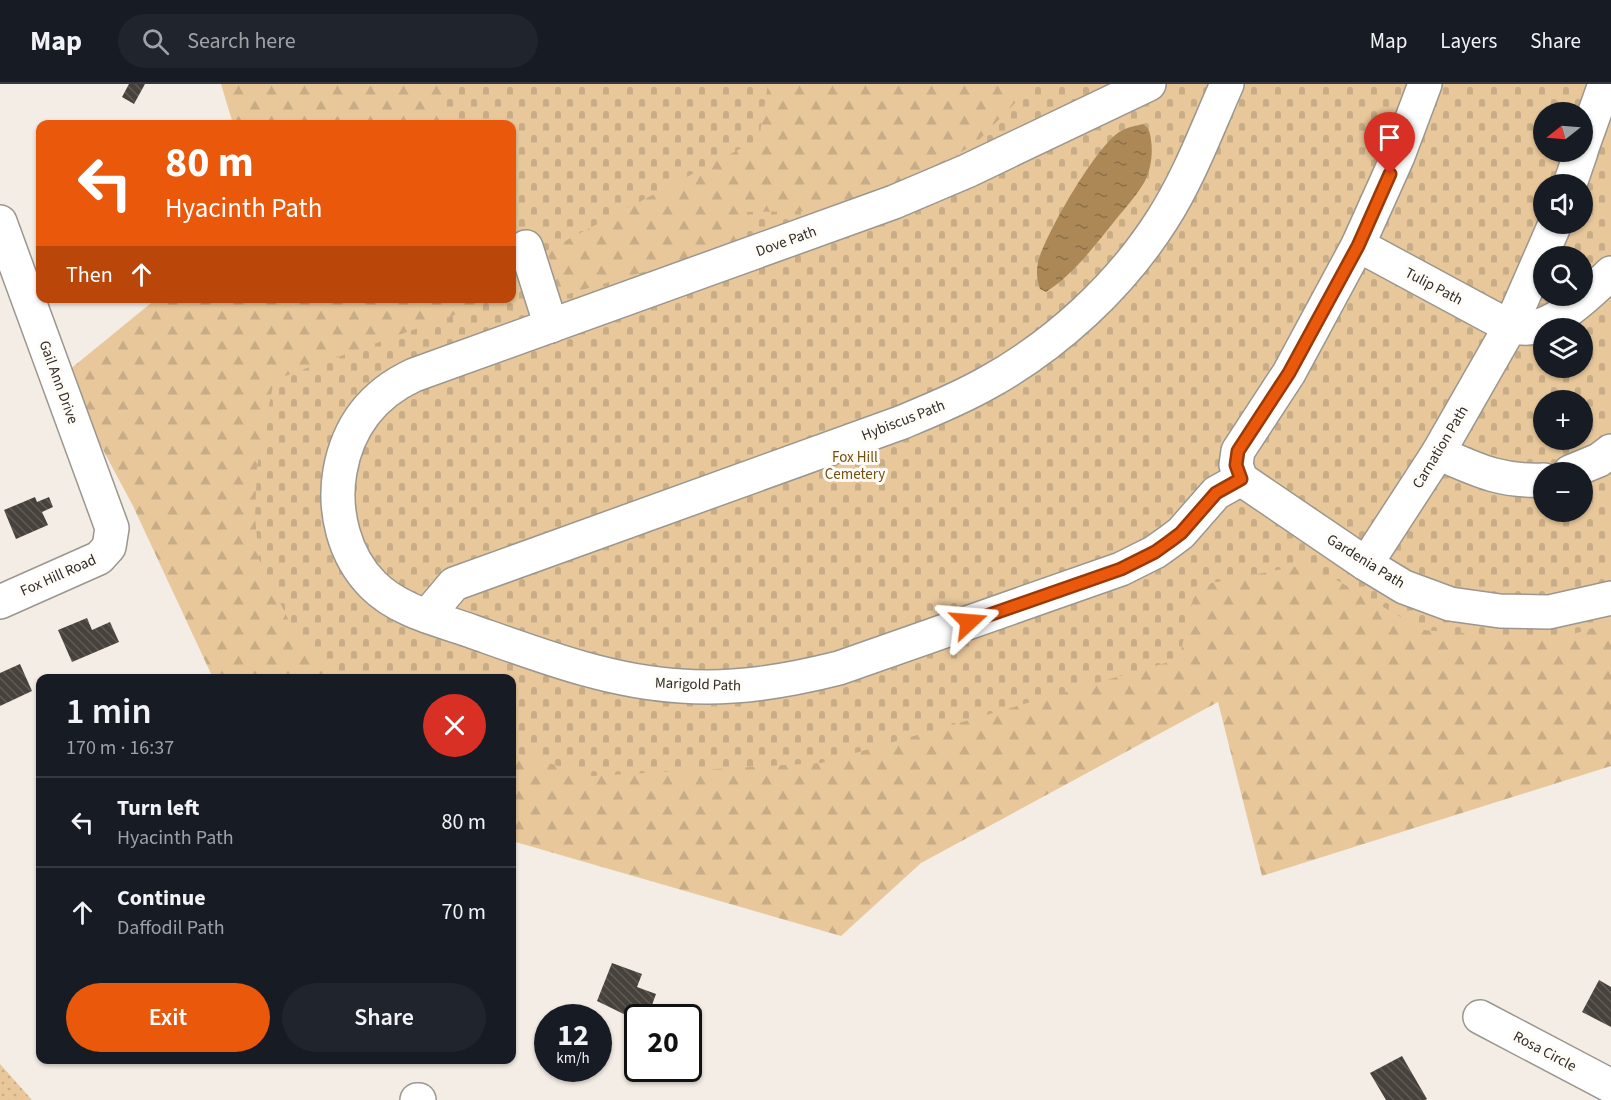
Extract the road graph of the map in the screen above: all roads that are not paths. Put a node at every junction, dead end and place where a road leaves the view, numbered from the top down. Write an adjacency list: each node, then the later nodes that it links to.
1 (1149, 84): 12 (street, Dove Path)
2 (1227, 84): 24 (street, Hybiscus Path)
3 (1425, 84): 8 (street)
4 (1605, 84): 5 (street)
5 (1593, 118)
6 (0, 222): 10 (street, Gail Ann Drive)
7 (1552, 234): 13 (street, Carnation Path)
8 (1358, 246): 13 (street, Tulip Path); 18 (street)
9 (526, 247): 12 (street)
10 (8, 272): 20 (street, Gail Ann Drive)
11 (1611, 273): 13 (street)
12 (551, 326): 14 (street, Dove Path)
13 (1510, 327): 16 (street, Carnation Path)
14 (414, 375): 24 (street, Marigold Path)
15 (1611, 451): 17 (street)
16 (1438, 453): 19 (street); 21 (street, Carnation Path)
17 (1593, 462)
18 (1241, 479): 21 (street, Gardenia Path); 24 (street, Marigold Path)
19 (1533, 480)
20 (110, 542): 23 (street, Fox Hill Road)
21 (1366, 564): 22 (street, Gardenia Path)
22 (1611, 598)
23 (0, 602)
24 (428, 616)
25 (1480, 1017): 26 (street, Rosa Circle)
26 (1611, 1086)

